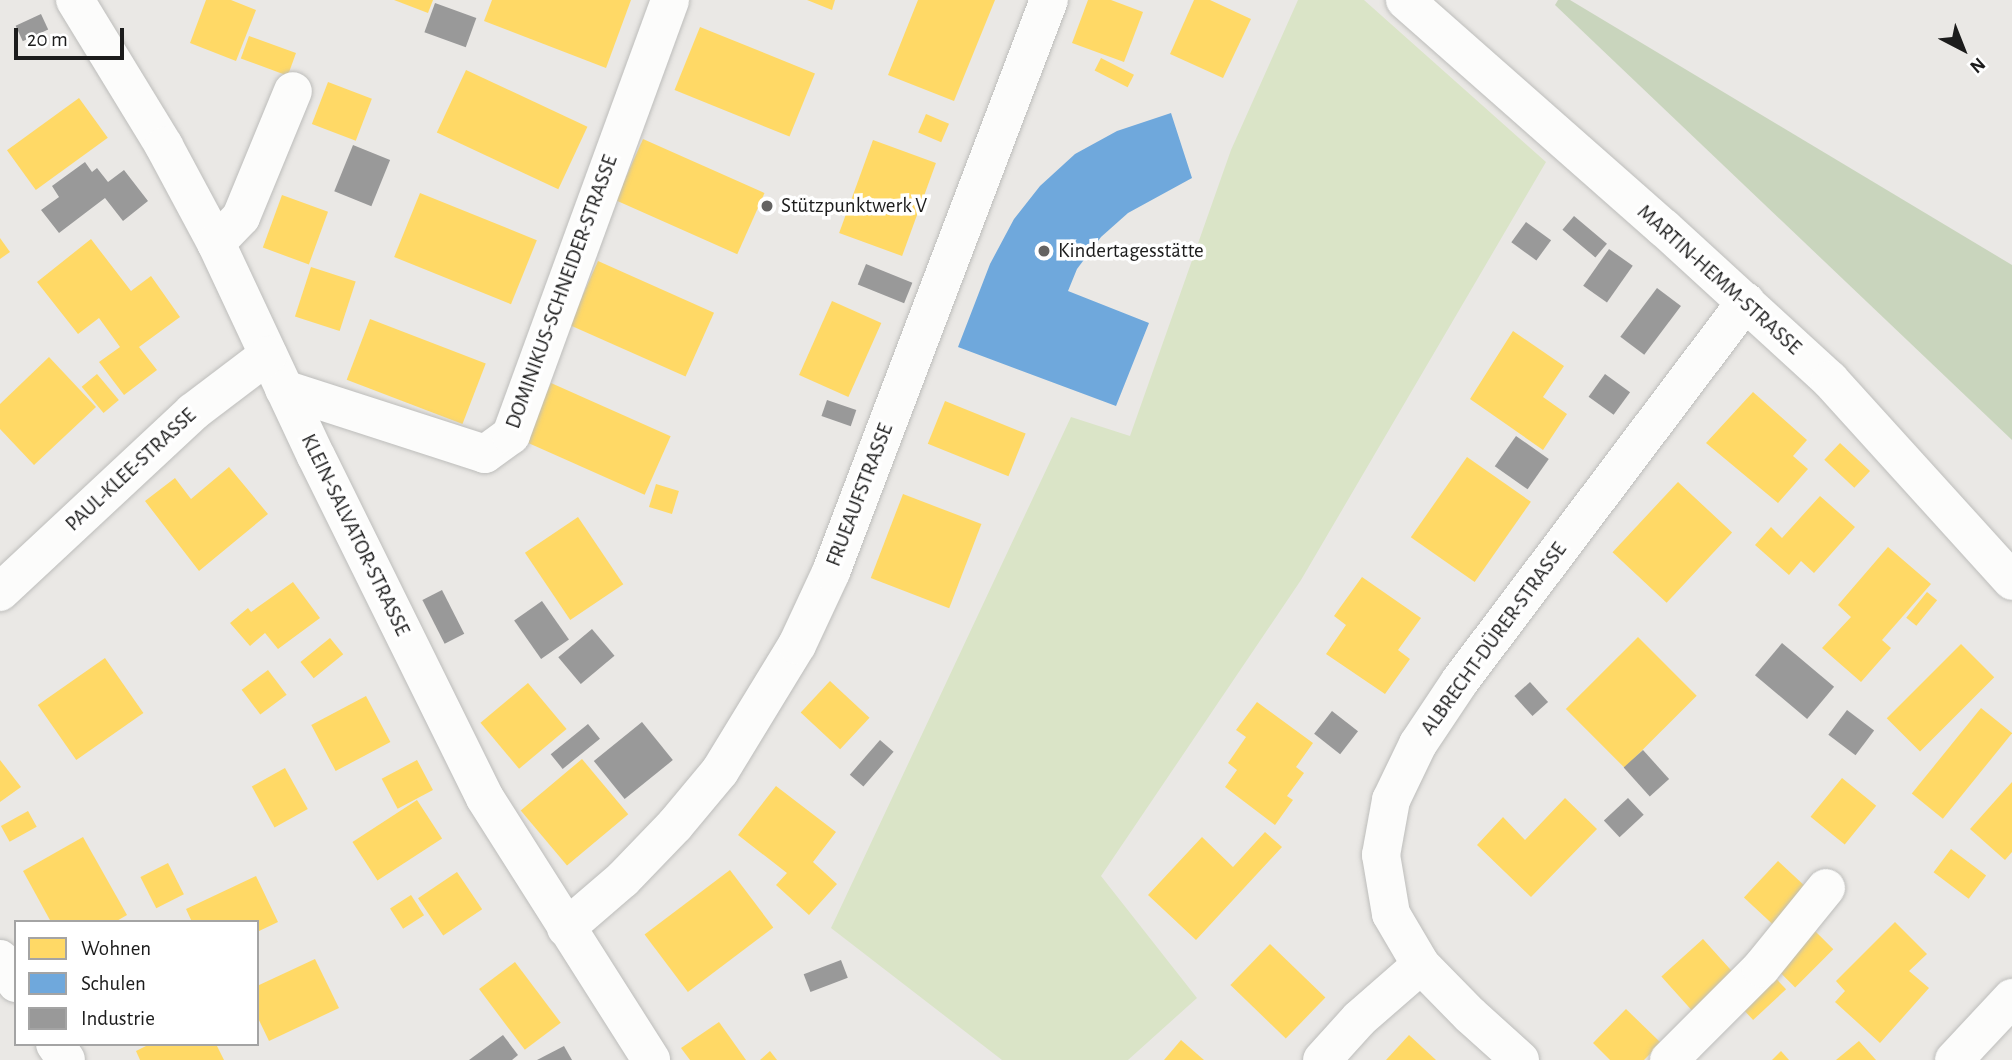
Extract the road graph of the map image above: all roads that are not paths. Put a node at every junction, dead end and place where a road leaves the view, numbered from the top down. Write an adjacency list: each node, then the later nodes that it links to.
1 (75, 0): 6 (street, KLEIN-SALVATOR-STRASSE)
2 (670, 0): 9 (street, DOMINIKUS-SCHNEIDER-STRASSE)
3 (1049, 0): 13 (street, FRUEAUFSTRASSE)
4 (1405, 0): 7 (street, MARTIN-HEMM-STRASSE)
5 (293, 91): 6 (street)
6 (216, 243): 8 (street, KLEIN-SALVATOR-STRASSE)
7 (1746, 302): 10 (street, MARTIN-HEMM-STRASSE); 15 (street, ALBRECHT-DÜRER-STRASSE)
8 (268, 355): 9 (street, KLEIN-SALVATOR-STRASSE); 11 (street, PAUL-KLEE-STRASSE)
9 (284, 389): 13 (street, KLEIN-SALVATOR-STRASSE)
10 (2012, 581)
11 (0, 592)
12 (1826, 888): 21 (street)
13 (566, 928): 18 (street, KLEIN-SALVATOR-STRASSE)
14 (0, 959): 16 (street)
15 (1421, 965): 19 (street); 20 (street, ALBRECHT-DÜRER-STRASSE)
16 (14, 980)
17 (2012, 998): 22 (street)
18 (651, 1060)
19 (1322, 1060)
20 (1520, 1060)
21 (1668, 1060)
22 (1954, 1060)

